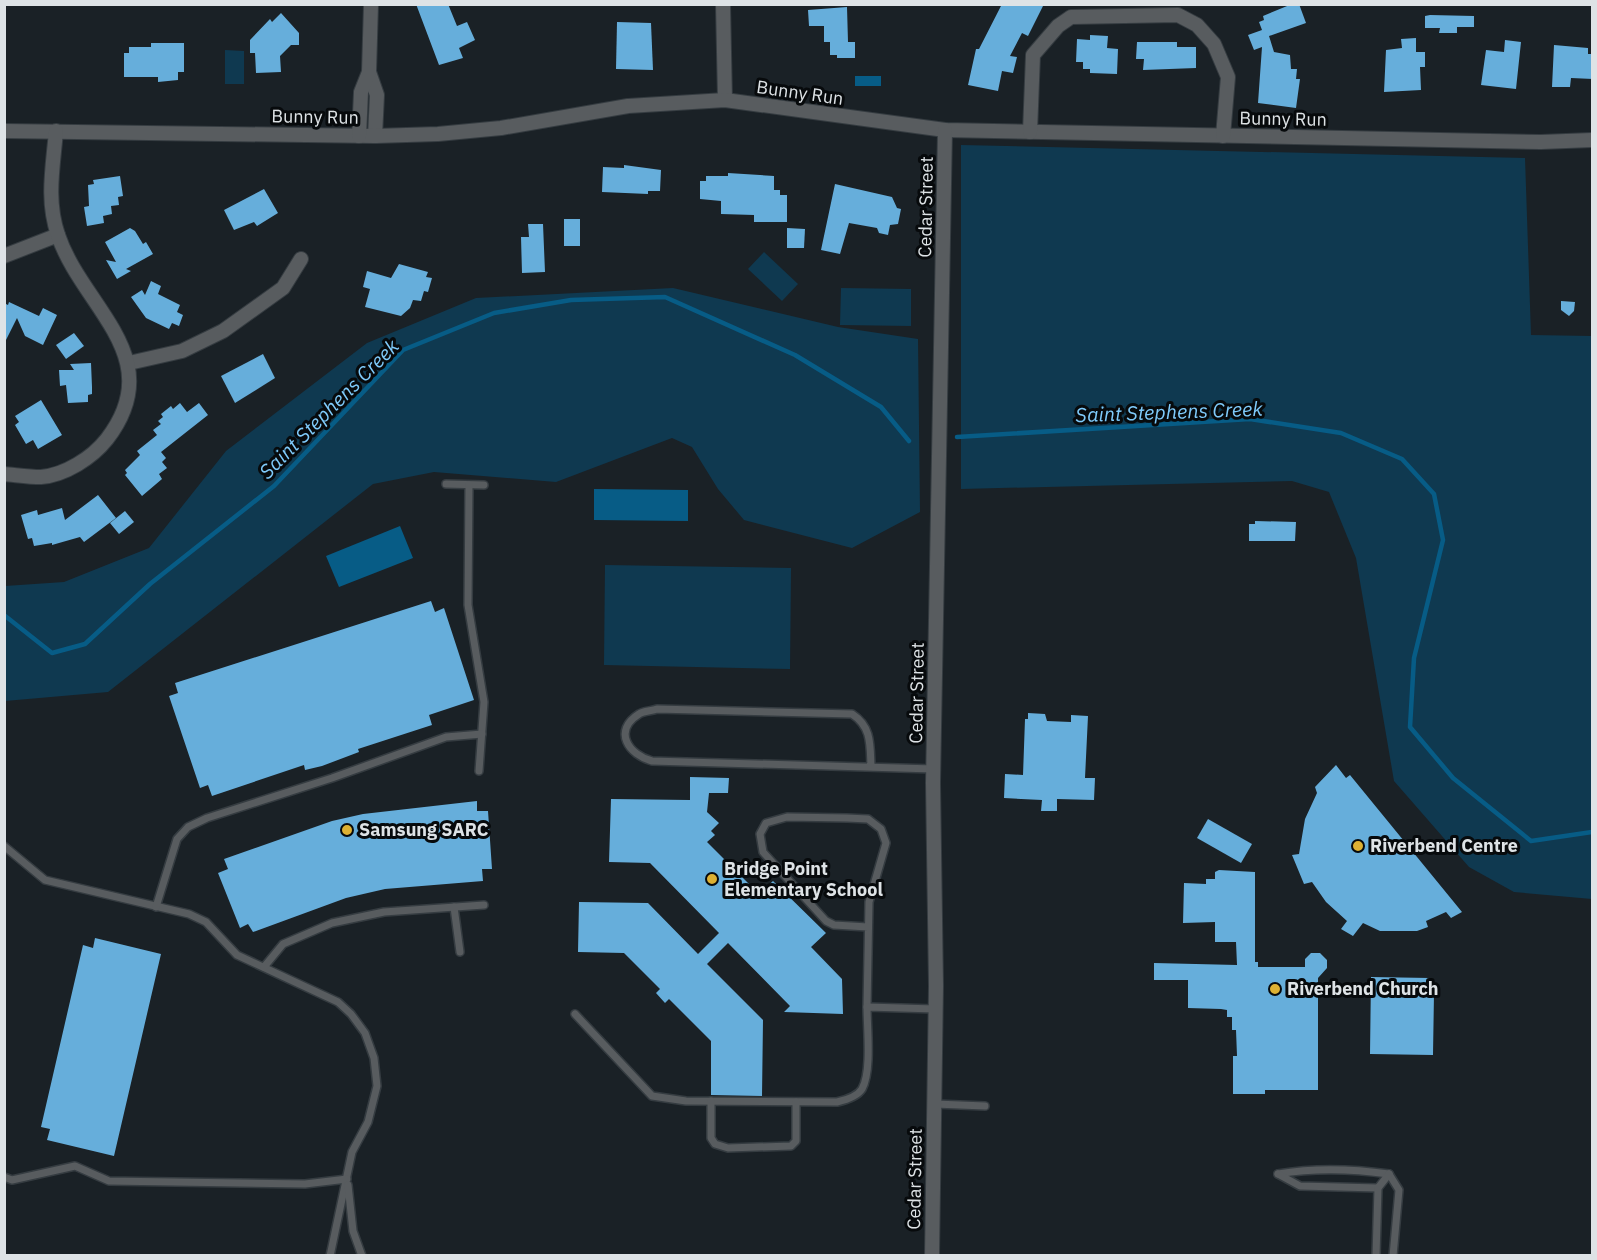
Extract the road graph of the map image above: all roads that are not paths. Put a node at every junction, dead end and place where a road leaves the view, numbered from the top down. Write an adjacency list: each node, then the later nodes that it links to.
1 (371, 4): 3 (street)
2 (723, 4): 4 (street)
3 (369, 72): 9 (street); 10 (street)
4 (725, 100): 5 (street, Bunny Run); 10 (street, Bunny Run)
5 (945, 130): 8 (street, Bunny Run); 23 (street, Cedar Street)
6 (4, 131): 7 (street, Bunny Run)
7 (56, 131): 9 (street, Bunny Run); 13 (street)
8 (1030, 132): 11 (street, Bunny Run); 11 (street)
9 (359, 136): 10 (street, Bunny Run)
10 (375, 136)
11 (1224, 136): 12 (street, Bunny Run)
12 (1593, 140)
13 (58, 235): 14 (street); 16 (street)
14 (4, 256)
15 (301, 259): 16 (street)
16 (129, 363): 17 (street)
17 (4, 474)
18 (446, 484): 19 (lane)
19 (469, 485): 20 (lane); 21 (lane)
20 (484, 485)
21 (482, 734): 24 (lane); 28 (lane)
22 (871, 767): 22 (lane); 23 (lane)
23 (934, 769): 33 (street, Cedar Street)
24 (480, 771)
25 (4, 846): 28 (lane)
26 (484, 904): 27 (lane)
27 (454, 907): 30 (lane); 31 (lane)
28 (156, 908): 31 (lane)
29 (868, 927): 29 (lane); 32 (lane)
30 (460, 952)
31 (264, 967): 41 (lane)
32 (867, 1007): 33 (lane); 36 (lane)
33 (935, 1009): 37 (street, Cedar Street)
34 (575, 1014): 35 (lane)
35 (711, 1101): 36 (lane); 36 (lane)
36 (796, 1102)
37 (935, 1104): 38 (lane); 45 (street, Cedar Street)
38 (985, 1106)
39 (1389, 1174): 42 (lane); 42 (lane); 47 (lane)
40 (4, 1177): 41 (lane)
41 (347, 1179): 43 (lane); 44 (lane)
42 (1378, 1188): 46 (lane)
43 (330, 1256)
44 (362, 1256)
45 (932, 1256)
46 (1376, 1256)
47 (1393, 1256)

